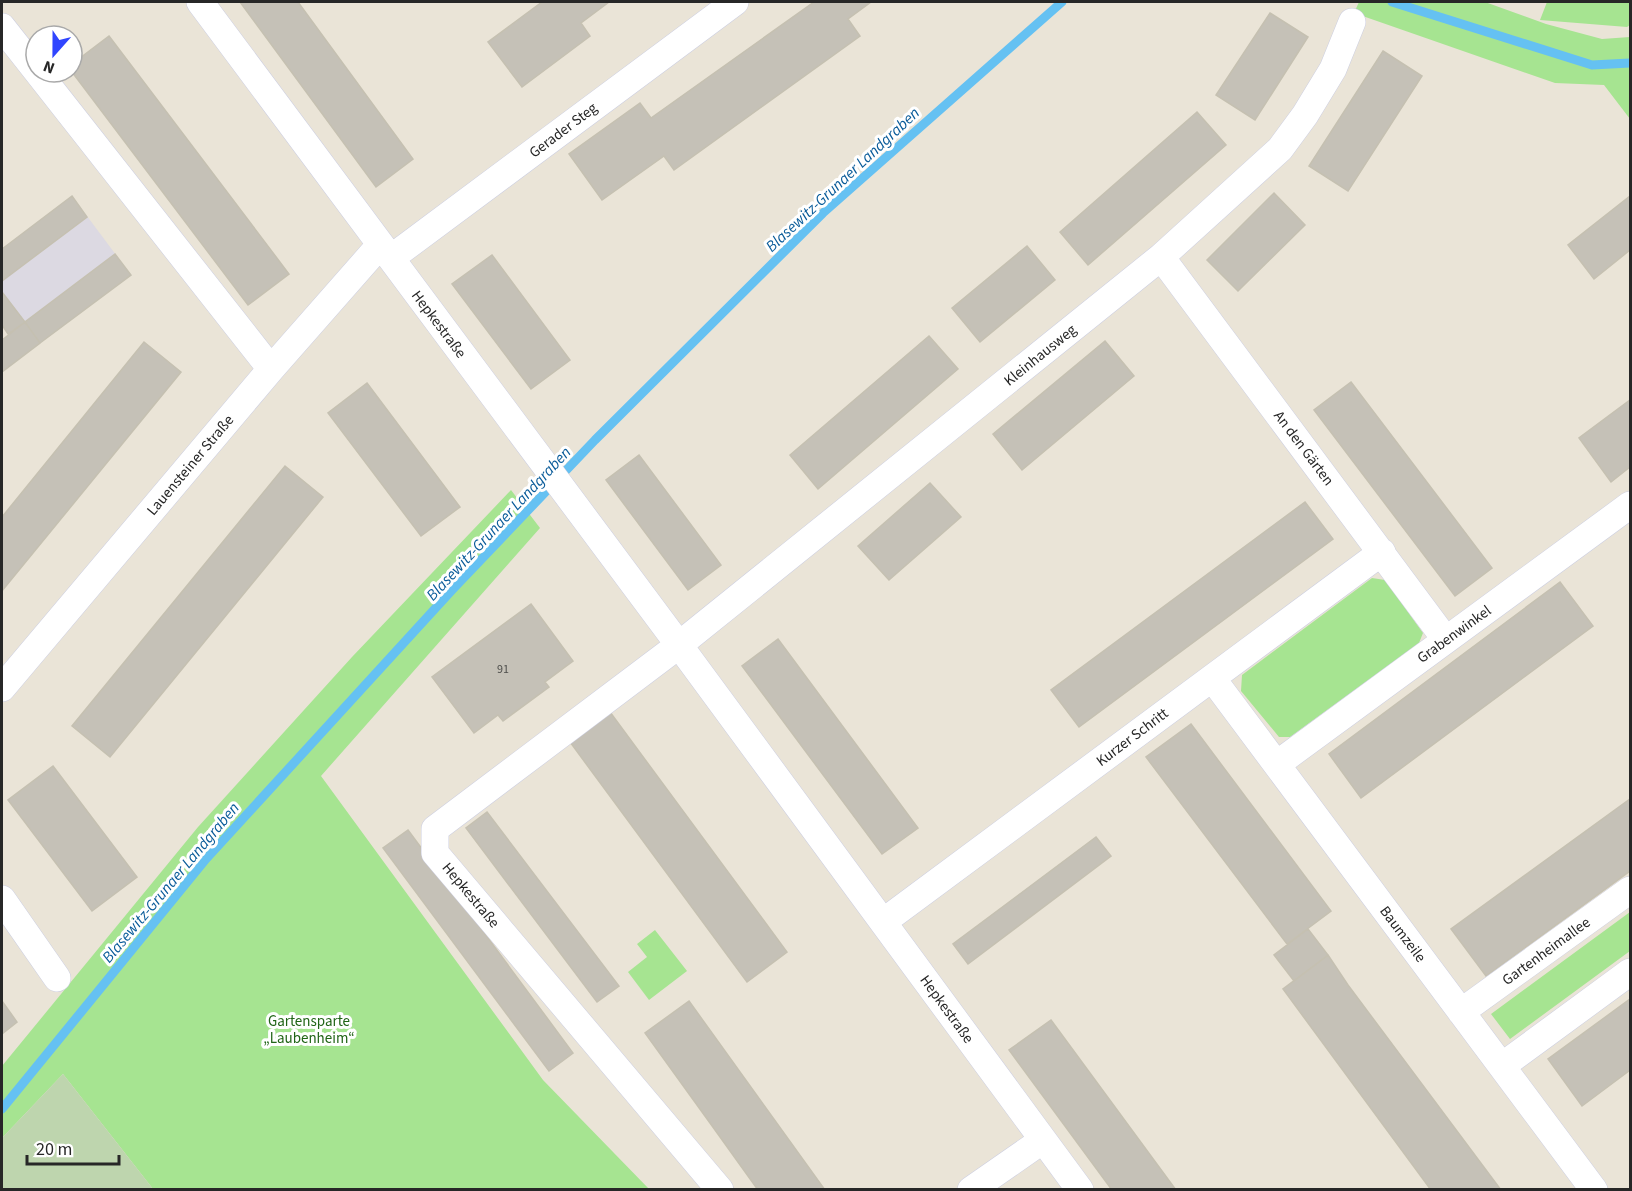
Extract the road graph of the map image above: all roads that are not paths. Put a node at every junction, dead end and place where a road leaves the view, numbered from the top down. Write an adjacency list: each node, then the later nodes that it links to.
1 (200, 2): 6 (street, Hepkestraße)
2 (735, 2): 6 (street, Gerader Steg)
3 (1352, 22): 7 (street, Kleinhausweg)
4 (2, 27): 5 (street)
5 (11, 59): 8 (street)
6 (386, 251): 8 (street, Lauensteiner Straße); 12 (street, Hepkestraße)
7 (1161, 257): 10 (street, An den Gärten); 12 (street, Kleinhausweg)
8 (271, 369): 14 (street, Lauensteiner Straße)
9 (1630, 505): 11 (street, Grabenwinkel)
10 (1382, 552): 11 (street, An den Gärten); 13 (street, Kurzer Schritt)
11 (1446, 640): 15 (street, Grabenwinkel)
12 (679, 645): 18 (street, Hepkestraße); 24 (street, Hepkestraße)
13 (1212, 678): 15 (street, Baumzeile); 18 (street, Kurzer Schritt)
14 (2, 688)
15 (1277, 764): 21 (street, Baumzeile)
16 (1630, 890): 21 (street, Gartenheimallee)
17 (2, 899): 20 (street)
18 (883, 922): 23 (street, Hepkestraße)
19 (1630, 972): 22 (street)
20 (57, 978)
21 (1461, 1012): 22 (street, Baumzeile)
22 (1502, 1066): 27 (street, Baumzeile)
23 (1043, 1140): 25 (street); 26 (street, Hepkestraße)
24 (720, 1190)
25 (971, 1190)
26 (1080, 1190)
27 (1594, 1190)

